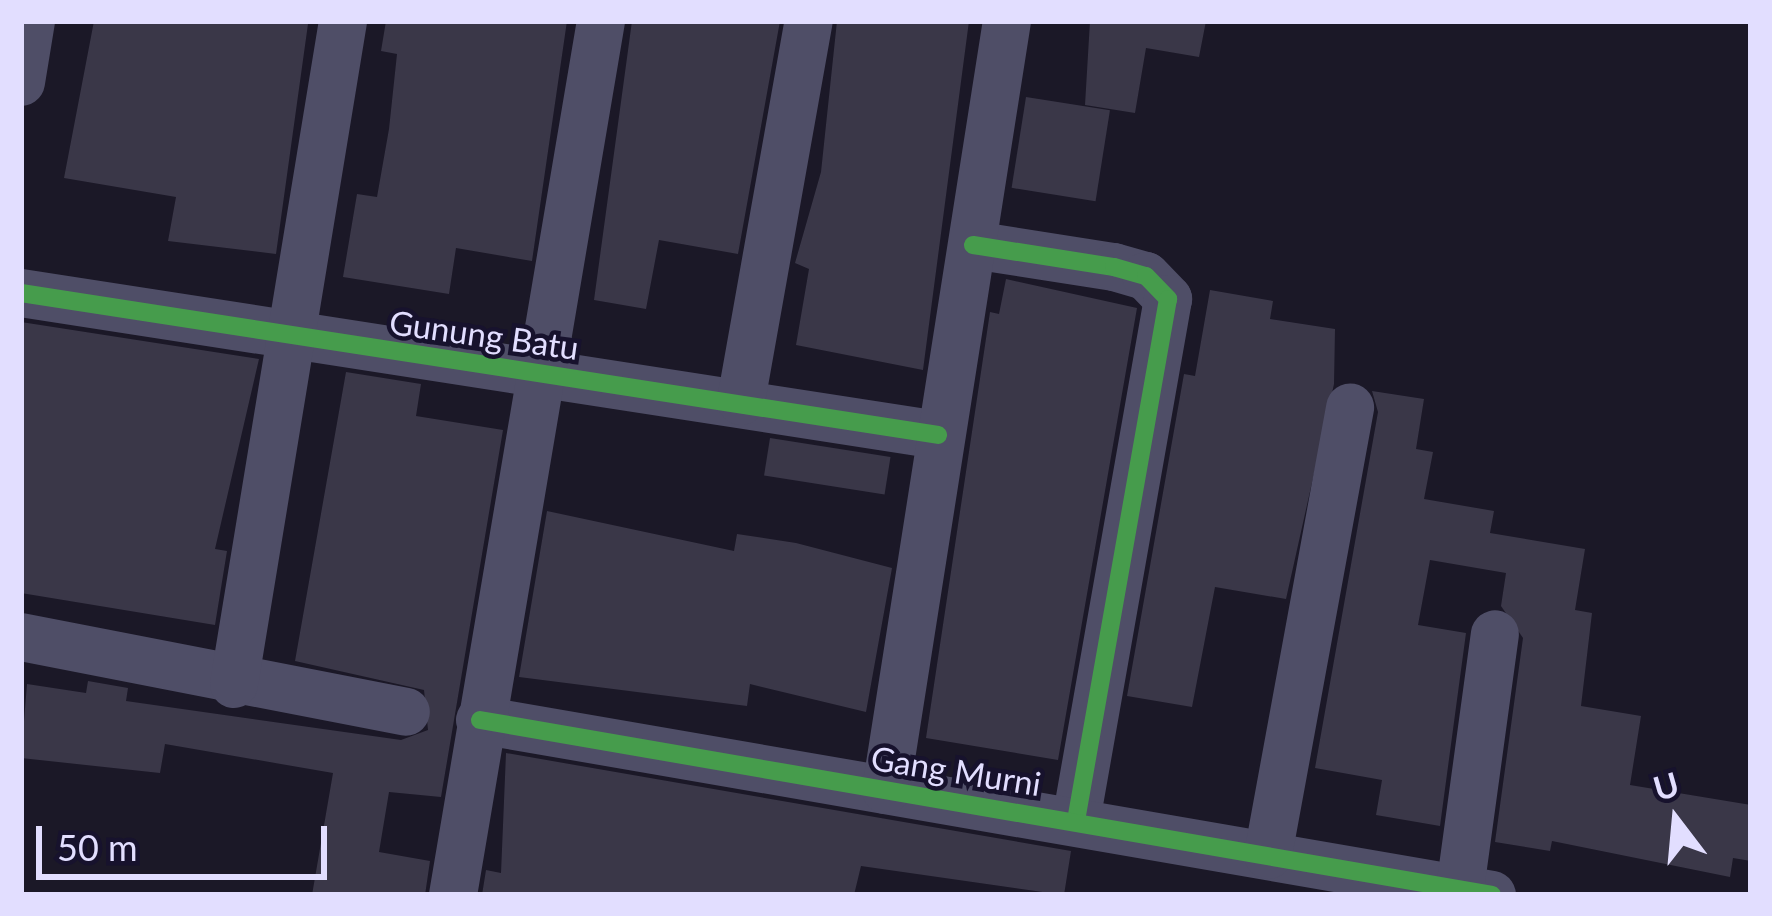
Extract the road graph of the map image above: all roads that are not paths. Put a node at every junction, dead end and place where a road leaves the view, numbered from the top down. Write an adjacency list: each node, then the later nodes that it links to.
1 (31, 21): 6 (street)
2 (344, 21): 9 (street)
3 (602, 21): 10 (street)
4 (809, 21): 11 (street)
5 (1007, 21): 7 (street)
6 (21, 82)
7 (973, 245): 13 (street); 20 (street)
8 (21, 293): 9 (street, Gunung Batu)
9 (293, 338): 10 (street, Gunung Batu); 16 (street)
10 (534, 374): 11 (street, Gunung Batu); 18 (street)
11 (741, 401): 13 (street, Gunung Batu)
12 (1349, 407): 21 (street)
13 (938, 435): 19 (street)
14 (1495, 634): 22 (street)
15 (21, 637): 16 (street)
16 (234, 684): 17 (street)
17 (406, 712)
18 (479, 720): 19 (street, Gang Murni); 23 (street)
19 (886, 790): 20 (street, Gang Murni)
20 (1076, 821): 21 (street, Gang Murni)
21 (1268, 855): 22 (street, Gang Murni)
22 (1476, 892)
23 (453, 895)

